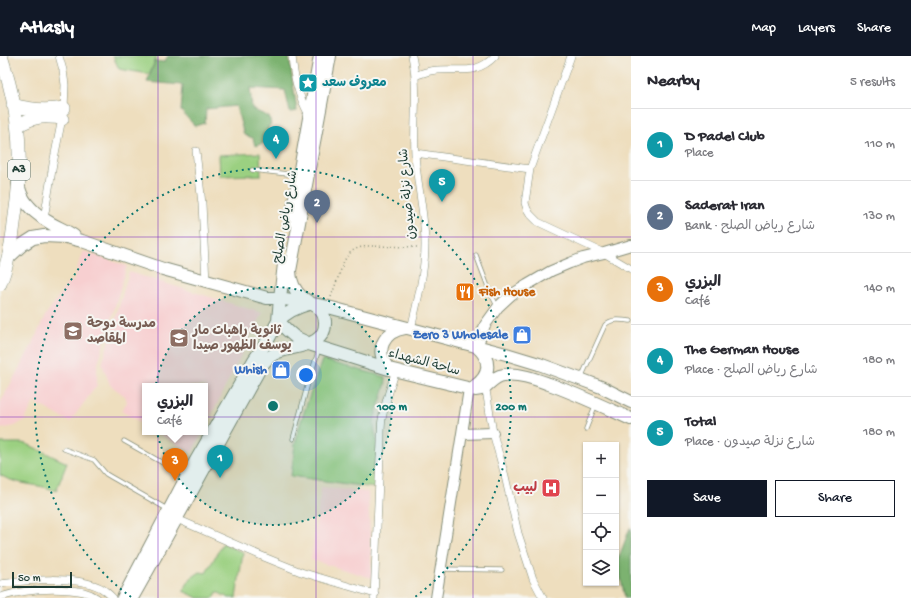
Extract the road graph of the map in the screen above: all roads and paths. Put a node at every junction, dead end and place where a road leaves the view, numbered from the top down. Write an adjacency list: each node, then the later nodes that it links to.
1 (1, 56): 10 (highway, A3)
2 (59, 56): 11 (street)
3 (292, 56): 12 (street)
4 (320, 56): 12 (main road, شارع رياض الصلح)
5 (330, 56): 31 (main road, شارع رياض الصلح)
6 (412, 56): 9 (street, شارع نزلة صيدون)
7 (495, 56): 9 (street)
8 (571, 56): 16 (street)
9 (415, 76): 15 (street, شارع نزلة صيدون)
10 (14, 105): 11 (highway); 13 (highway, A3)
11 (63, 113): 13 (highway); 20 (street)
12 (310, 116): 18 (main road, شارع رياض الصلح)
13 (17, 126): 19 (highway, A3)
14 (196, 151): 27 (street)
15 (415, 153): 16 (street); 36 (street, شارع نزلة صيدون)
16 (530, 169): 23 (street)
17 (252, 170): 18 (lane)
18 (299, 175): 30 (main road, شارع رياض الصلح)
19 (18, 183): 20 (main road); 25 (highway, A3)
20 (49, 226): 25 (main road); 27 (main road)
21 (631, 245): 23 (street)
22 (417, 247): 32 (path)
23 (604, 253): 26 (street); 33 (street)
24 (476, 255): 33 (lane)
25 (9, 258): 28 (highway, A3)
26 (631, 269)
27 (206, 281): 29 (main road)
28 (0, 284)
29 (267, 298): 30 (main road); 34 (main road, ساحة الشهداء)
30 (280, 298): 31 (main road); 34 (main road)
31 (313, 304): 32 (main road); 34 (main road); 37 (main road)
32 (328, 306): 36 (main road)
33 (498, 307): 38 (street)
34 (279, 316): 37 (main road, ساحة الشهداء); 40 (main road)
35 (631, 321): 42 (lane)
36 (408, 329): 38 (main road); 41 (main road)
37 (308, 344): 39 (main road, ساحة الشهداء); 40 (main road)
38 (477, 347): 42 (main road); 43 (main road)
39 (320, 348): 41 (main road, ساحة الشهداء); 51 (lane)
40 (258, 362): 54 (main road); 55 (main road)
41 (392, 369): 44 (main road, ساحة الشهداء); 59 (street)
42 (580, 379): 45 (main road)
43 (484, 383): 44 (main road, ساحة الشهداء); 46 (main road); 49 (street)
44 (469, 389): 50 (street)
45 (631, 402)
46 (596, 403): 47 (main road); 48 (lane)
47 (631, 419)
48 (586, 429)
49 (493, 433): 50 (street); 66 (street)
50 (462, 434): 56 (street)
51 (293, 439)
52 (124, 442): 54 (lane)
53 (64, 449): 55 (lane)
54 (187, 476): 55 (main road)
55 (173, 515): 59 (street); 63 (main road); 64 (main road)
56 (440, 569): 57 (lane); 65 (street)
57 (502, 570)
58 (0, 584): 62 (street)
59 (375, 596)
60 (0, 597): 61 (street)
61 (97, 598)
62 (113, 598)
63 (123, 598)
64 (132, 598)
65 (436, 598)
66 (543, 598)

